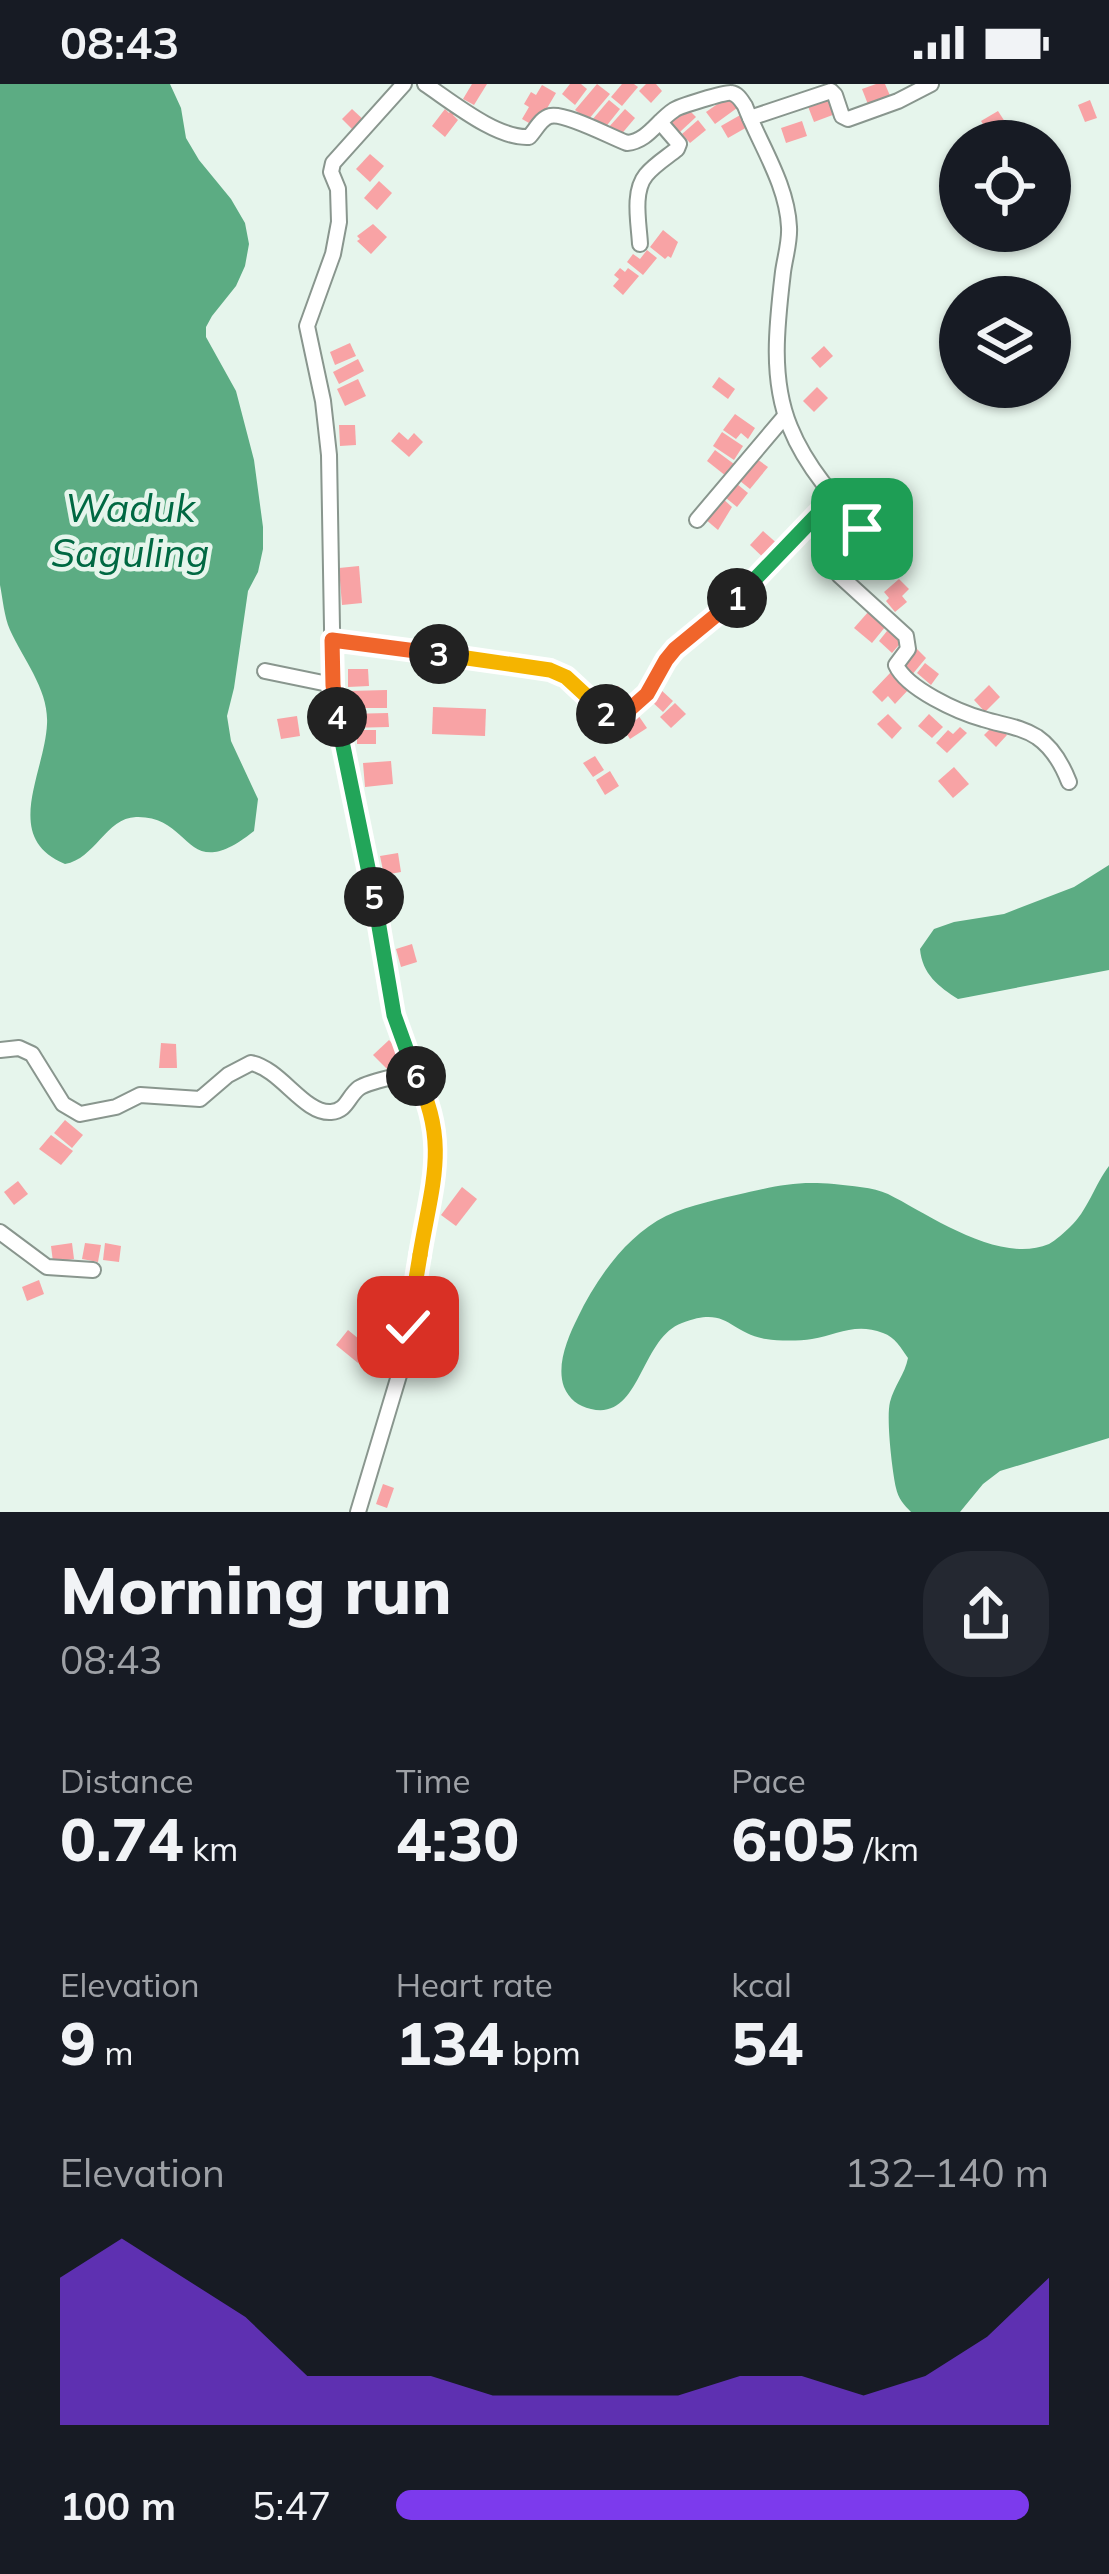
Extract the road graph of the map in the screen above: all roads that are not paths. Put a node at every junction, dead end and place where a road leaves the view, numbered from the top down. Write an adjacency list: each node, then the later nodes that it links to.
1 (404, 84): 10 (street)
2 (425, 84): 5 (street)
3 (931, 84): 4 (street)
4 (750, 118): 5 (street); 7 (street)
5 (660, 122): 6 (street)
6 (640, 244)
7 (785, 416): 8 (street); 9 (street)
8 (835, 496): 10 (street); 13 (street)
9 (697, 520)
10 (332, 640): 12 (street)
11 (265, 671): 12 (street)
12 (333, 685): 15 (street)
13 (1070, 782)
14 (0, 1050): 15 (street)
15 (413, 1072): 18 (street)
16 (0, 1232): 17 (street)
17 (93, 1270)
18 (358, 1512)

